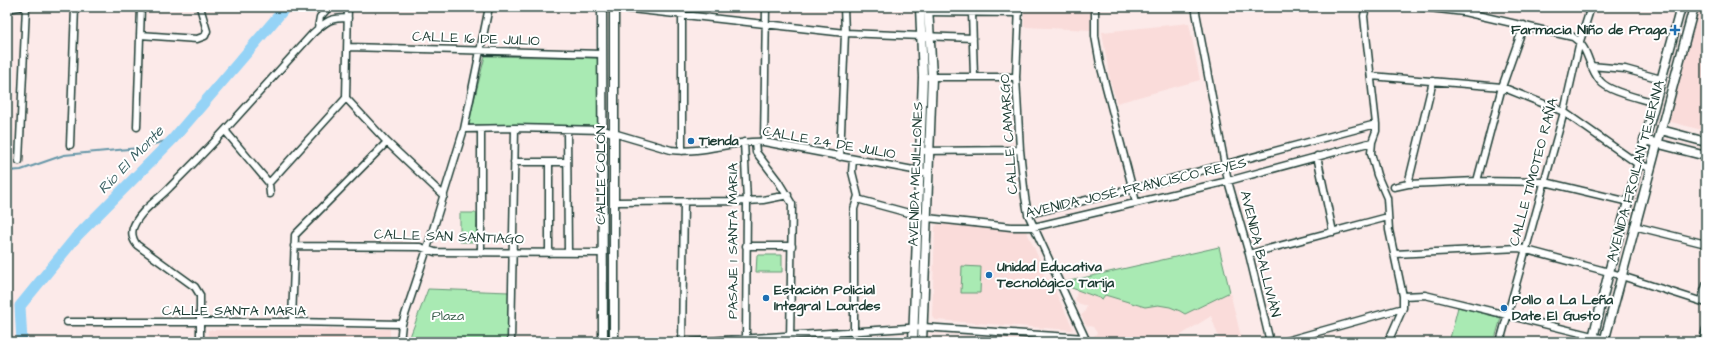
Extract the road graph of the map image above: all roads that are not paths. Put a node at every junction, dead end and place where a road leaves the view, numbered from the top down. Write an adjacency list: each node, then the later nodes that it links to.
1 (18, 7): 23 (street)
2 (26, 7): 79 (street)
3 (75, 7): 70 (street)
4 (141, 7): 33 (street)
5 (200, 7): 33 (street)
6 (329, 7): 31 (street)
7 (348, 7): 28 (street)
8 (489, 7): 38 (street)
9 (602, 7): 39 (street, CALLE COLÓN)
10 (614, 7): 27 (street); 61 (street, CALLE COLÓN)
11 (682, 7): 27 (street)
12 (766, 7): 29 (street)
13 (844, 7): 32 (street)
14 (920, 7): 34 (street, AVENIDA MEJILLONES)
15 (1095, 7): 94 (street)
16 (1195, 7): 83 (street, AVENIDA BALLIVIÁN)
17 (1366, 7): 42 (street)
18 (1421, 7): 22 (street)
19 (1591, 7): 36 (street, CALLE TIMOTEO RAÑA)
20 (1681, 7): 46 (street, AVENIDA FROILAN TEJERINA)
21 (1694, 7): 60 (street, AVENIDA FROILAN TEJERINA)
22 (1463, 9): 30 (street)
23 (7, 10)
24 (928, 10): 26 (street); 34 (street, AVENIDA MEJILLONES)
25 (1019, 10): 26 (street); 45 (street, CALLE CAMARGO)
26 (972, 12): 35 (street)
27 (682, 16): 29 (street); 72 (street)
28 (348, 18): 31 (street); 37 (street)
29 (766, 24): 32 (street); 66 (street)
30 (1524, 25): 36 (street); 48 (street)
31 (318, 28): 55 (street)
32 (845, 33): 34 (street); 77 (street)
33 (140, 35): 53 (street)
34 (926, 37): 35 (street); 43 (street, AVENIDA MEJILLONES); 44 (street, AVENIDA MEJILLONES)
35 (973, 38): 41 (street)
36 (1580, 42): 40 (street); 51 (street, CALLE TIMOTEO RAÑA)
37 (348, 47): 38 (street, CALLE 16 DE JULIO); 49 (street)
38 (480, 52): 39 (street, CALLE 16 DE JULIO); 56 (street)
39 (602, 54): 59 (street, CALLE COLÓN)
40 (1591, 66): 46 (street); 50 (street)
41 (974, 76): 44 (street); 45 (street)
42 (1371, 76): 47 (street); 52 (street)
43 (923, 77): 44 (street); 73 (street, AVENIDA MEJILLONES)
44 (932, 77): 74 (street, AVENIDA MEJILLONES)
45 (1016, 77): 71 (street, CALLE CAMARGO)
46 (1661, 79): 50 (street, AVENIDA FROILAN TEJERINA)
47 (1433, 81): 48 (street); 92 (street)
48 (1502, 87): 51 (street); 89 (street)
49 (346, 98): 63 (street); 91 (street)
50 (1654, 103): 62 (street, AVENIDA FROILAN TEJERINA)
51 (1564, 112): 84 (street); 90 (street, CALLE TIMOTEO RAÑA)
52 (1376, 124): 67 (street); 83 (street, AVENIDA JOSÉ FRANCISCO REYES)
53 (137, 127)
54 (514, 128): 57 (street, CALLE 24 DE JULIO); 58 (street, CALLE 24 DE JULIO); 80 (street)
55 (226, 129): 91 (street); 132 (street)
56 (464, 129): 57 (street, CALLE 24 DE JULIO); 96 (street)
57 (481, 129): 119 (street)
58 (567, 130): 59 (street, CALLE 24 DE JULIO); 82 (street)
59 (603, 130): 61 (street, CALLE 24 DE JULIO); 120 (street, CALLE COLÓN)
60 (1661, 130): 68 (street); 69 (street, AVENIDA FROILAN TEJERINA)
61 (613, 132): 72 (street, CALLE 24 DE JULIO); 100 (street, CALLE COLÓN)
62 (1644, 140): 69 (street); 84 (street, AVENIDA FROILAN TEJERINA)
63 (387, 142): 96 (street); 111 (street)
64 (744, 142): 65 (street, CALLE 24 DE JULIO); 72 (street, CALLE 24 DE JULIO); 99 (street, PASAJE 1 SANTA MARIA)
65 (755, 142): 66 (street, CALLE 24 DE JULIO); 97 (street)
66 (764, 142): 77 (street, CALLE 24 DE JULIO)
67 (1372, 142): 75 (street, AVENIDA JOSÉ FRANCISCO REYES); 106 (street)
68 (1706, 142)
69 (1657, 143): 76 (street); 85 (street, AVENIDA FROILAN TEJERINA)
70 (70, 145)
71 (1020, 150): 74 (street); 104 (street, CALLE CAMARGO)
72 (682, 151)
73 (920, 151): 74 (street); 86 (street, AVENIDA MEJILLONES)
74 (930, 151): 87 (street, AVENIDA MEJILLONES)
75 (1317, 156): 88 (street, AVENIDA JOSÉ FRANCISCO REYES); 109 (street)
76 (1706, 156)
77 (840, 157): 78 (street, CALLE 24 DE JULIO)
78 (853, 159): 86 (street, CALLE 24 DE JULIO); 98 (street)
79 (19, 161)
80 (514, 162): 81 (street); 116 (street)
81 (549, 162): 82 (street); 117 (street)
82 (566, 162): 118 (street)
83 (1224, 164): 88 (street, AVENIDA BALLIVIÁN); 94 (street, AVENIDA JOSÉ FRANCISCO REYES)
84 (1638, 164): 85 (street); 103 (street, AVENIDA FROILAN TEJERINA)
85 (1650, 168): 107 (street, AVENIDA FROILAN TEJERINA)
86 (920, 172): 87 (street, CALLE 24 DE JULIO); 105 (street, AVENIDA MEJILLONES)
87 (929, 172): 105 (street, AVENIDA MEJILLONES)
88 (1228, 181): 102 (street, AVENIDA JOSÉ FRANCISCO REYES); 121 (street, AVENIDA BALLIVIÁN)
89 (1477, 181): 90 (street); 92 (street)
90 (1545, 182): 103 (street); 115 (street, CALLE TIMOTEO RAÑA)
91 (269, 183): 95 (street)
92 (1408, 184): 93 (street)
93 (1394, 186)
94 (1133, 189): 102 (street); 104 (street, AVENIDA JOSÉ FRANCISCO REYES)
95 (270, 194)
96 (444, 196): 114 (street)
97 (788, 196): 99 (street); 113 (street)
98 (857, 199): 105 (street, AVENIDA JOSÉ FRANCISCO REYES); 137 (street)
99 (746, 201): 101 (street); 112 (street, PASAJE 1 SANTA MARIA)
100 (614, 202): 101 (street); 147 (street, CALLE COLÓN)
101 (684, 202): 148 (street)
102 (1136, 202): 108 (street, AVENIDA JOSÉ FRANCISCO REYES)
103 (1629, 202): 123 (street, AVENIDA FROILAN TEJERINA)
104 (1028, 214): 108 (street, CALLE CAMARGO)
105 (923, 217): 108 (street, AVENIDA JOSÉ FRANCISCO REYES); 134 (street, AVENIDA MEJILLONES); 135 (street, AVENIDA MEJILLONES)
106 (1388, 217): 109 (street); 122 (street)
107 (1634, 226): 110 (street); 124 (street, AVENIDA FROILAN TEJERINA)
108 (1034, 227): 141 (street, CALLE CAMARGO)
109 (1334, 232): 121 (street)
110 (1706, 244)
111 (294, 246): 114 (street, CALLE SAN SANTIAGO); 131 (street)
112 (746, 246): 113 (street); 138 (street, PASAJE 1 SANTA MARIA)
113 (792, 246): 139 (street)
114 (427, 249): 119 (street, CALLE SAN SANTIAGO); 133 (street)
115 (1525, 249): 122 (street); 123 (street); 129 (street, CALLE TIMOTEO RAÑA)
116 (512, 252): 117 (street, CALLE SAN SANTIAGO); 119 (street, CALLE SAN SANTIAGO); 145 (street)
117 (549, 252): 118 (street, CALLE SAN SANTIAGO)
118 (568, 252): 120 (street, CALLE SAN SANTIAGO)
119 (481, 253)
120 (603, 253): 146 (street, CALLE COLÓN)
121 (1249, 254): 153 (street, AVENIDA BALLIVIÁN)
122 (1394, 254): 126 (street)
123 (1609, 272): 124 (street); 140 (street, AVENIDA FROILAN TEJERINA)
124 (1621, 277): 127 (street); 142 (street, AVENIDA FROILAN TEJERINA)
125 (1706, 285): 127 (street)
126 (1403, 296): 128 (street); 129 (street)
127 (1704, 302)
128 (1403, 308): 154 (street); 155 (street)
129 (1508, 315): 140 (street); 156 (street, CALLE TIMOTEO RAÑA)
130 (66, 322): 132 (street, CALLE SANTA MARIA)
131 (292, 322): 132 (street, CALLE SANTA MARIA); 133 (street, CALLE SANTA MARIA)
132 (201, 323): 143 (street)
133 (402, 324): 144 (street)
134 (923, 326): 135 (street); 141 (street); 152 (street, AVENIDA MEJILLONES)
135 (914, 327): 137 (street); 151 (street, AVENIDA MEJILLONES)
136 (1706, 329): 157 (street)
137 (853, 332): 139 (street); 150 (street)
138 (746, 339): 139 (street); 149 (street)
139 (790, 339)
140 (1593, 339): 142 (street)
141 (1086, 340)
142 (1604, 340)
143 (200, 342)
144 (400, 342)
145 (511, 342)
146 (603, 342)
147 (614, 342)
148 (682, 342)
149 (692, 342)
150 (854, 342)
151 (914, 342)
152 (922, 342)
153 (1270, 342)
154 (1282, 342)
155 (1388, 342)
156 (1500, 342)
157 (1703, 342)

